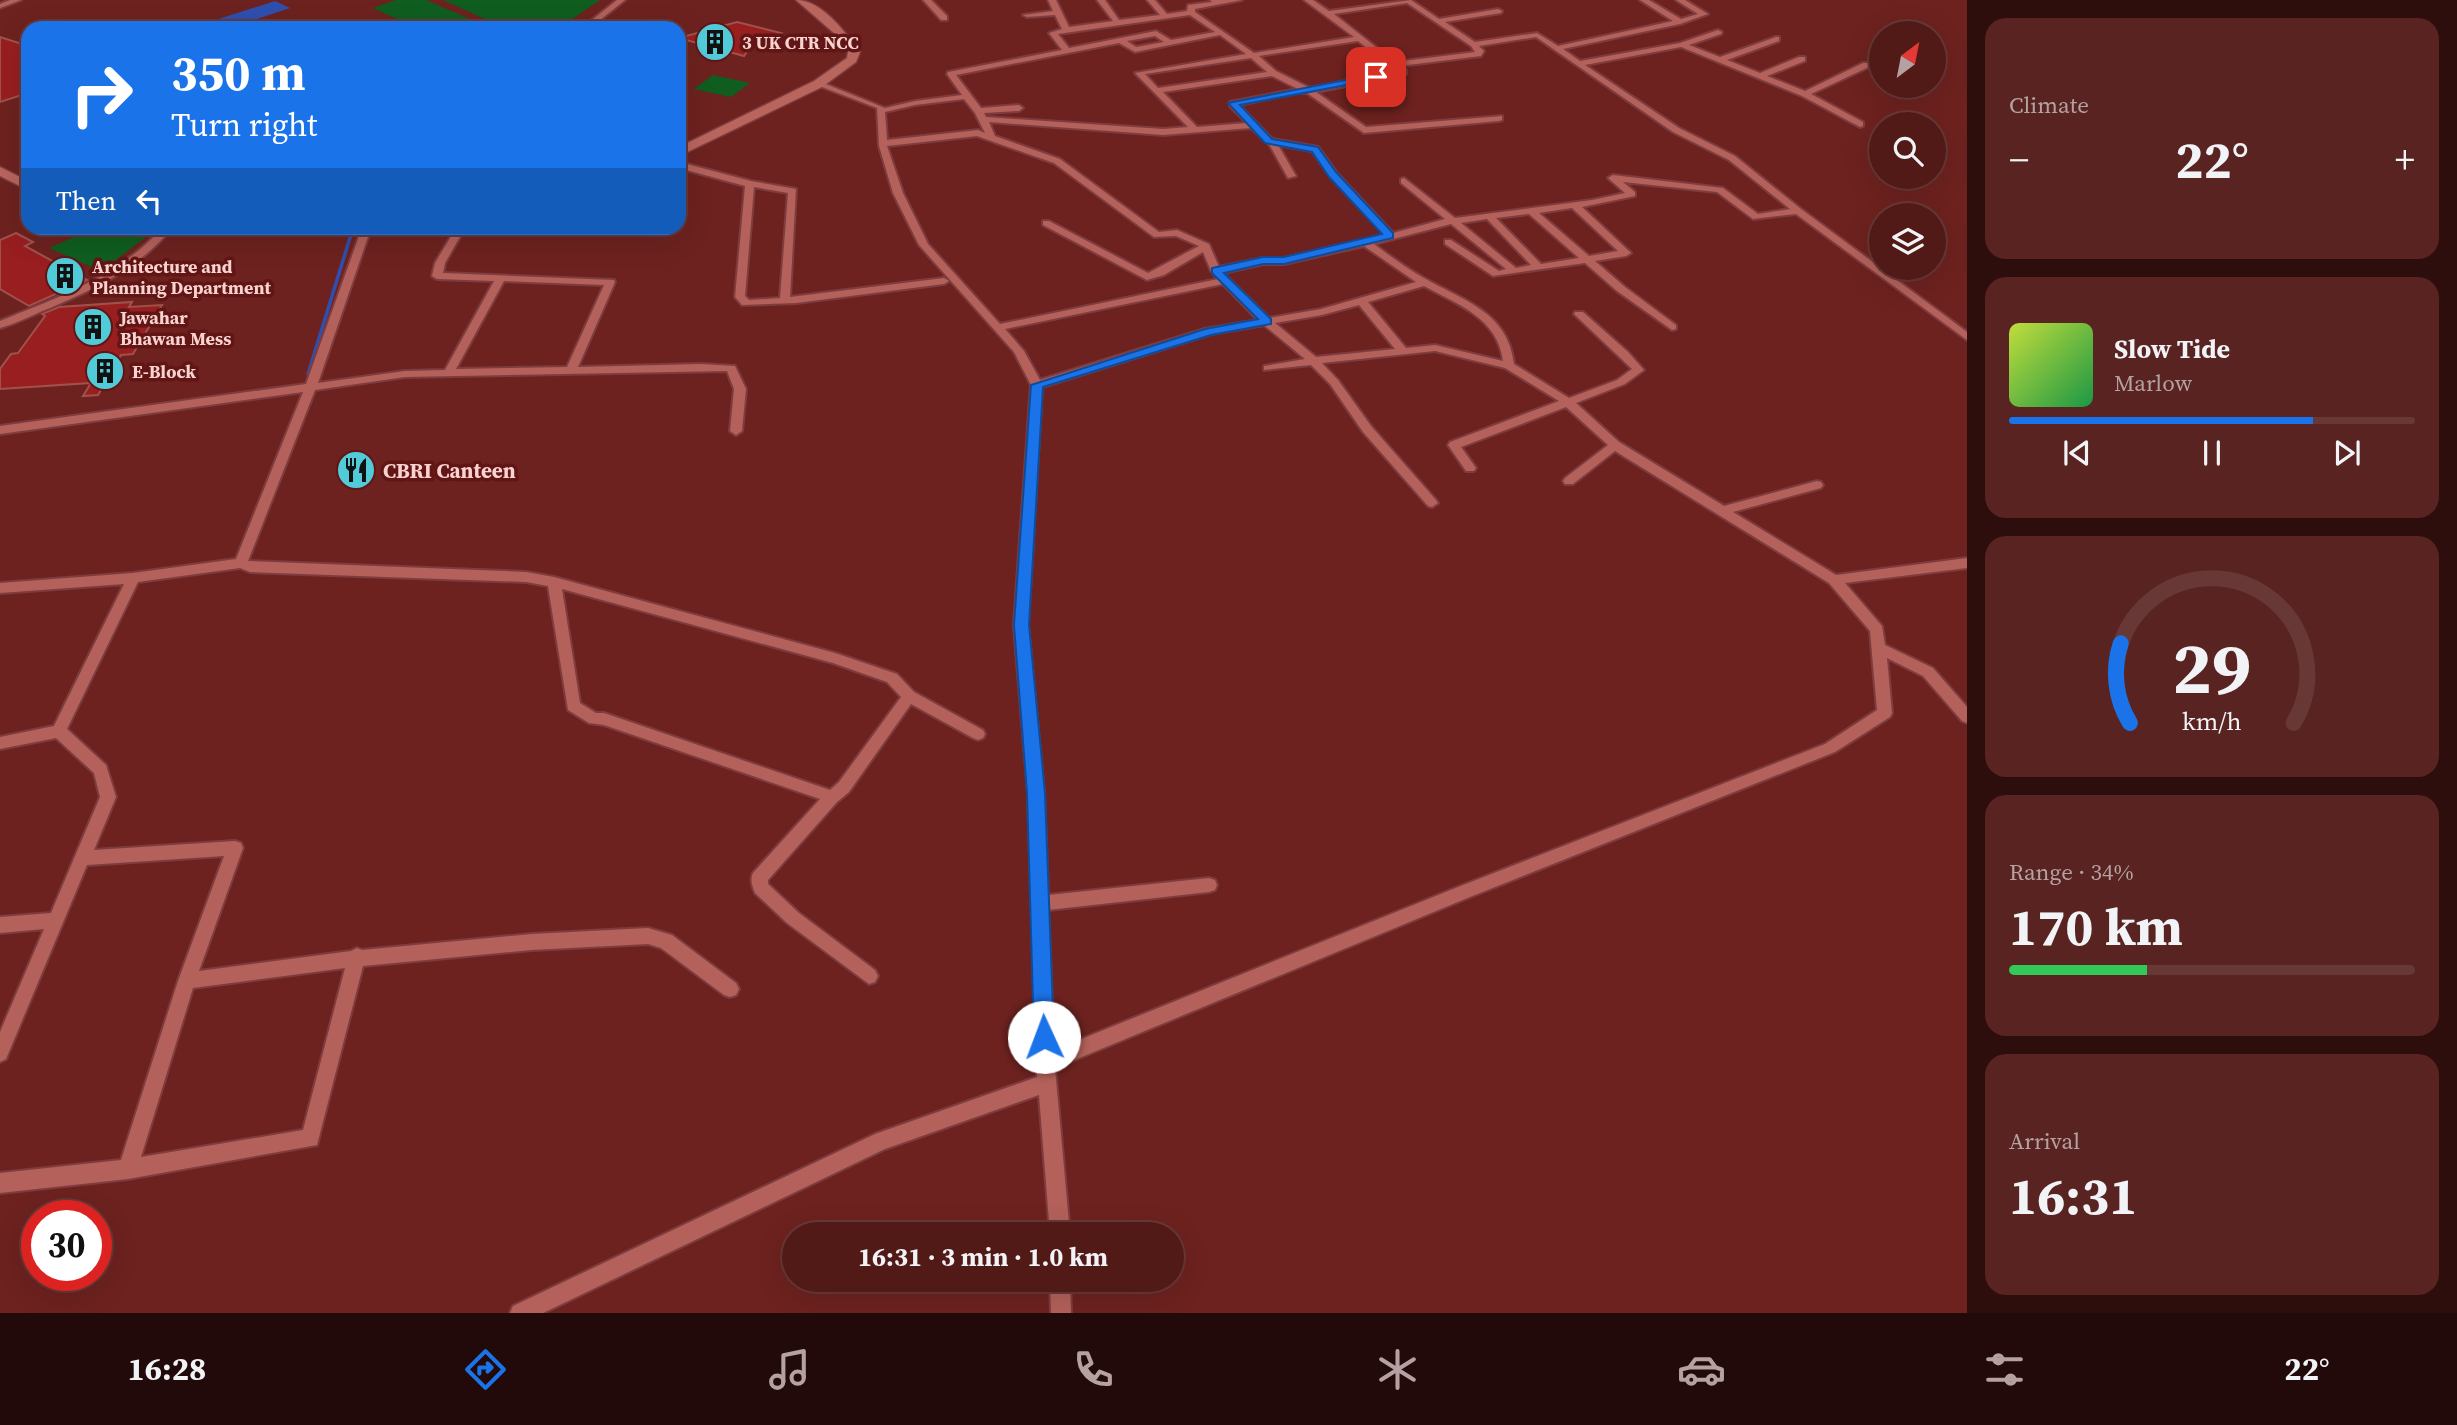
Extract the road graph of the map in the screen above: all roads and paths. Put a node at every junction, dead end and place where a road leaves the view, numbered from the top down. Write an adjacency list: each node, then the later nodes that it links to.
1 (17, 0): 14 (street)
2 (621, 0): 22 (street)
3 (801, 0): 45 (street)
4 (928, 0): 21 (street)
5 (1052, 0): 16 (street)
6 (1101, 0): 24 (street)
7 (1151, 0): 20 (street)
8 (1238, 0): 12 (street)
9 (1308, 0): 18 (street)
10 (1644, 0): 25 (street)
11 (1680, 0): 25 (street)
12 (1216, 1): 17 (street)
13 (1391, 1): 18 (street); 23 (street)
14 (0, 6)
15 (1498, 11): 23 (street)
16 (1056, 13): 19 (street); 26 (street)
17 (1191, 13): 20 (street); 28 (street)
18 (1328, 13): 29 (street)
19 (1027, 15)
20 (1165, 16): 24 (street)
21 (944, 18)
22 (594, 21)
23 (1438, 21): 33 (street)
24 (1117, 22): 26 (street)
25 (1680, 22): 35 (street)
26 (1066, 30): 36 (street)
27 (1718, 32): 34 (street)
28 (1221, 33): 32 (street); 37 (street)
29 (1361, 38): 37 (street); 40 (street)
30 (1776, 39): 39 (street)
31 (1122, 41): 32 (street); 32 (street); 36 (street)
32 (1170, 43)
33 (1474, 44): 35 (street); 40 (street)
34 (1682, 45): 39 (street); 41 (street)
35 (1558, 48): 41 (street)
36 (1067, 51): 49 (street)
37 (1253, 55): 43 (street); 46 (street)
38 (1802, 59): 44 (street)
39 (1720, 60): 44 (street)
40 (1394, 64): 47 (street)
41 (1581, 64): 69 (street)
42 (1866, 65): 48 (street)
43 (1273, 73): 46 (street); 47 (street)
44 (1760, 76): 48 (street)
45 (818, 83): 51 (street); 60 (street)
46 (1156, 91): 56 (street)
47 (1309, 91): 53 (street); 55 (street)
48 (1805, 94): 54 (street)
49 (964, 96): 51 (street); 52 (street)
50 (1019, 108): 52 (street)
51 (881, 111): 58 (street)
52 (984, 115): 56 (street); 57 (street)
53 (1499, 118)
54 (1860, 124)
55 (1251, 125): 56 (street); 59 (street)
56 (1195, 130)
57 (991, 137): 58 (street); 79 (street)
58 (883, 143): 92 (street)
59 (1273, 144): 63 (street); 76 (street)
60 (686, 149)
61 (686, 167): 66 (street)
62 (0, 171): 65 (street)
63 (1291, 176)
64 (1404, 181): 71 (street)
65 (21, 182)
66 (750, 184): 87 (street); 87 (street)
67 (1574, 205): 68 (street); 69 (street); 80 (street)
68 (1530, 210): 70 (street); 80 (street)
69 (1798, 211): 94 (street)
70 (1488, 215): 71 (street); 81 (street)
71 (1452, 220): 76 (street); 82 (street)
72 (1046, 223): 79 (street)
73 (160, 235): 91 (street)
74 (362, 235): 102 (street)
75 (457, 235): 84 (street)
76 (1390, 235): 78 (street)
77 (1448, 242): 82 (street)
78 (1366, 243): 83 (street); 86 (street)
79 (1206, 246): 83 (street)
80 (1588, 259): 81 (street); 93 (street)
81 (1539, 268): 82 (street)
82 (1513, 270)
83 (1220, 276): 90 (street); 92 (street)
84 (501, 278): 99 (street); 100 (street)
85 (944, 281): 87 (street)
86 (1424, 283): 88 (street); 97 (street)
87 (785, 300)
88 (1361, 301): 90 (street); 95 (street)
89 (1579, 314): 103 (street)
90 (1267, 321): 96 (street); 101 (street)
91 (0, 325)
92 (999, 327): 101 (street)
93 (1672, 327)
94 (1967, 337)
95 (1402, 350): 96 (street); 97 (street)
96 (1314, 361): 98 (street); 110 (street)
97 (1509, 366): 103 (street)
98 (1268, 368)
99 (450, 371): 100 (street); 102 (street)
100 (571, 371): 105 (street)
101 (1037, 385): 127 (street)
102 (310, 388): 104 (street); 112 (street)
103 (1568, 402): 106 (street); 107 (street)
104 (0, 430)
105 (737, 431)
106 (1615, 445): 108 (street); 111 (street)
107 (1470, 468)
108 (1569, 481)
109 (1817, 485): 111 (street)
110 (1432, 503)
111 (1721, 511): 115 (street)
112 (241, 563): 114 (street); 116 (street)
113 (1967, 563): 115 (street)
114 (133, 578): 117 (street); 121 (street)
115 (1834, 580): 118 (street)
116 (554, 582): 119 (street); 124 (street)
117 (0, 588)
118 (1879, 648): 120 (street); 135 (street)
119 (909, 696): 122 (street); 124 (street)
120 (1967, 717)
121 (59, 731): 123 (street); 125 (street)
122 (978, 734)
123 (0, 743)
124 (832, 797): 131 (street)
125 (83, 858): 128 (street); 132 (street)
126 (1209, 885): 127 (street)
127 (1040, 903): 135 (street)
128 (58, 920): 129 (street); 134 (street)
129 (0, 925)
130 (357, 956): 132 (street); 133 (street); 136 (street)
131 (869, 975)
132 (187, 981): 136 (street)
133 (730, 989)
134 (0, 1053)
135 (1046, 1073): 138 (street); 140 (street)
136 (128, 1169): 137 (street)
137 (0, 1183)
138 (1059, 1222)
139 (1060, 1292): 141 (street)
140 (520, 1313)
141 (1061, 1313)

